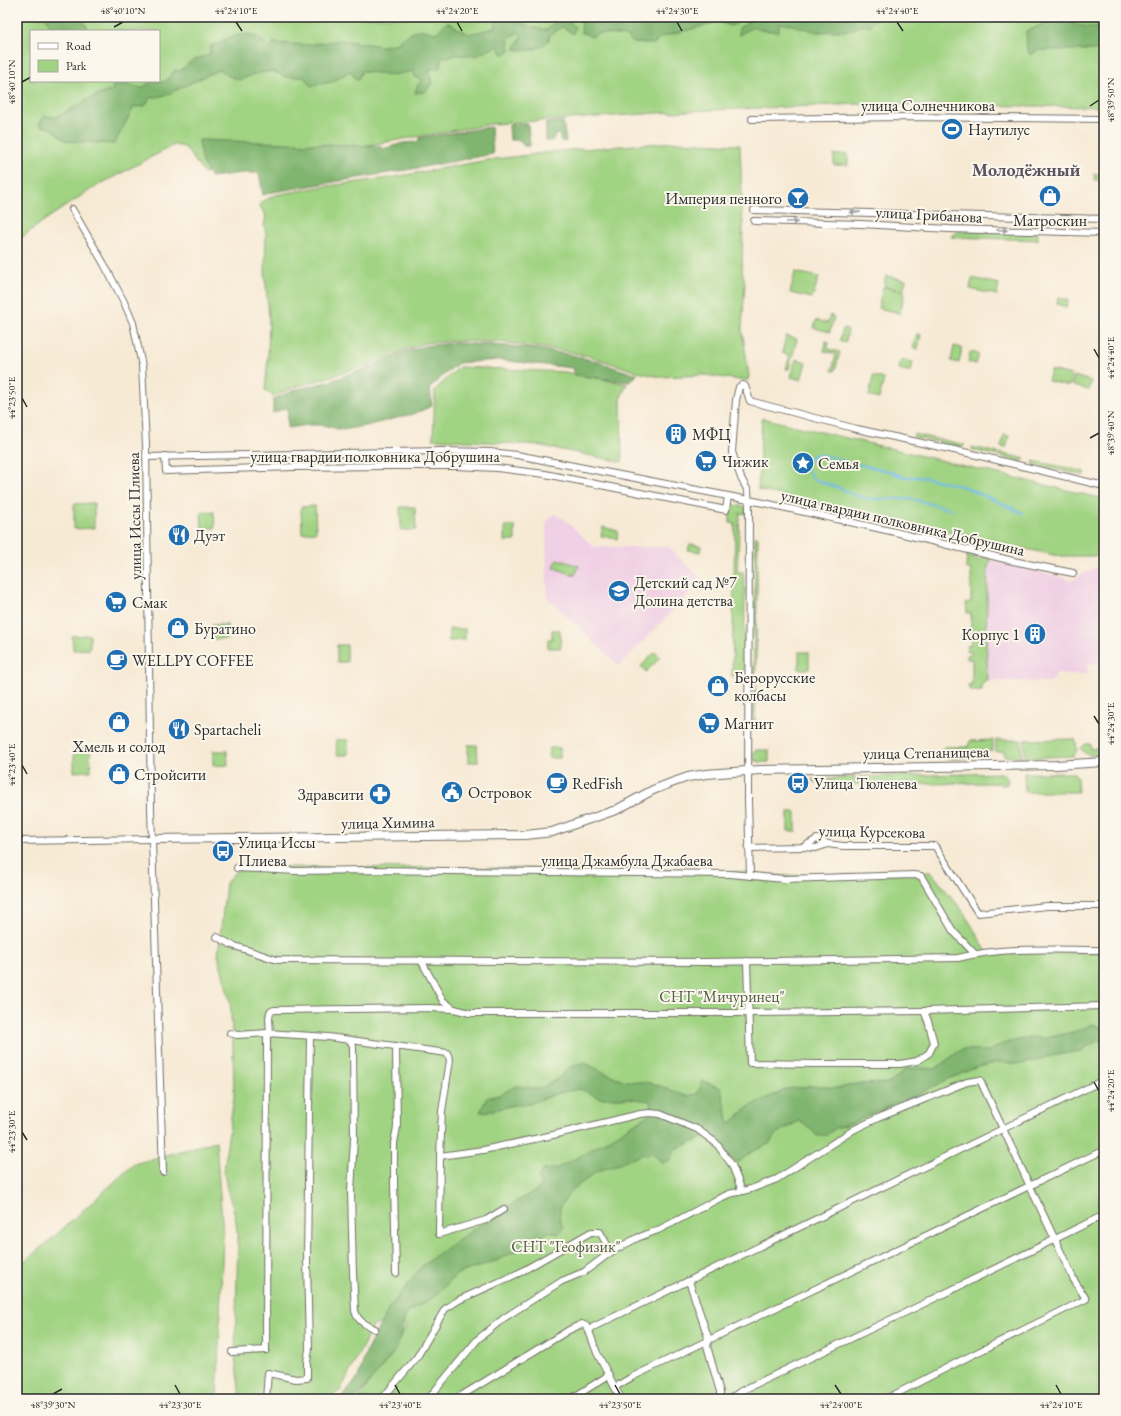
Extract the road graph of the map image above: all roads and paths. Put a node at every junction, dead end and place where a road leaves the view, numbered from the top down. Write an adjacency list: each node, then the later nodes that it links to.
1 (752, 119): 2 (street, улица Солнечникова)
2 (1104, 119)
3 (72, 209): 9 (street, улица Иссы Плиева)
4 (754, 210): 5 (street, улица Грибанова, one-way to 4)
5 (1104, 218)
6 (754, 221): 7 (street, улица Грибанова, one-way to 7)
7 (1104, 232)
8 (165, 456): 9 (street, улица гвардии полковника Добрушина); 11 (street, улица гвардии полковника Добрушина); 11 (street, улица гвардии полковника Добрушина)
9 (146, 457): 16 (street, улица Иссы Плиева)
10 (1104, 486): 12 (street)
11 (728, 496): 12 (street, улица гвардии полковника Добрушина)
12 (749, 500): 13 (street, улица гвардии полковника Добрушина); 15 (street)
13 (1073, 573)
14 (1104, 762): 15 (street, улица Степанищева)
15 (748, 771): 16 (street, улица Химина); 18 (street)
16 (152, 839): 17 (street, улица Химина); 40 (street, улица Иссы Плиева)
17 (17, 841)
18 (748, 848): 20 (street); 21 (street, улица Курсекова)
19 (237, 868): 20 (street, улица Джамбула Джабаева)
20 (750, 876): 24 (street, улица Джамбула Джабаева)
21 (1104, 906)
22 (217, 937): 25 (street)
23 (1104, 950): 24 (street)
24 (975, 954): 26 (street)
25 (421, 960): 26 (street); 28 (street)
26 (748, 962): 30 (street)
27 (1104, 1006): 29 (street)
28 (454, 1009): 30 (street); 32 (street)
29 (924, 1011): 30 (street); 30 (street)
30 (748, 1013)
31 (230, 1033): 32 (street)
32 (268, 1034): 33 (street); 52 (street)
33 (310, 1036): 34 (street); 56 (street)
34 (350, 1040): 35 (street); 49 (street)
35 (396, 1046): 39 (street); 47 (street)
36 (1104, 1080): 37 (street)
37 (1004, 1129): 41 (street); 42 (street); 48 (street)
38 (1104, 1150): 41 (street)
39 (440, 1156): 42 (street); 43 (street)
40 (163, 1172)
41 (1030, 1186): 45 (street); 51 (street)
42 (742, 1191): 46 (street)
43 (504, 1209)
44 (1104, 1215): 45 (street)
45 (1054, 1239): 64 (street); 65 (street)
46 (611, 1252): 55 (street); 57 (street)
47 (396, 1273)
48 (690, 1281): 50 (street); 51 (street)
49 (375, 1329)
50 (590, 1331): 53 (street); 60 (street)
51 (709, 1340): 54 (street); 63 (street)
52 (232, 1352)
53 (609, 1375): 54 (street); 61 (street)
54 (615, 1387): 62 (street)
55 (433, 1394): 58 (street); 59 (street)
56 (266, 1399)
57 (382, 1399)
58 (428, 1399)
59 (438, 1399)
60 (456, 1399)
61 (571, 1399)
62 (621, 1399)
63 (720, 1399)
64 (730, 1399)
65 (886, 1399)

